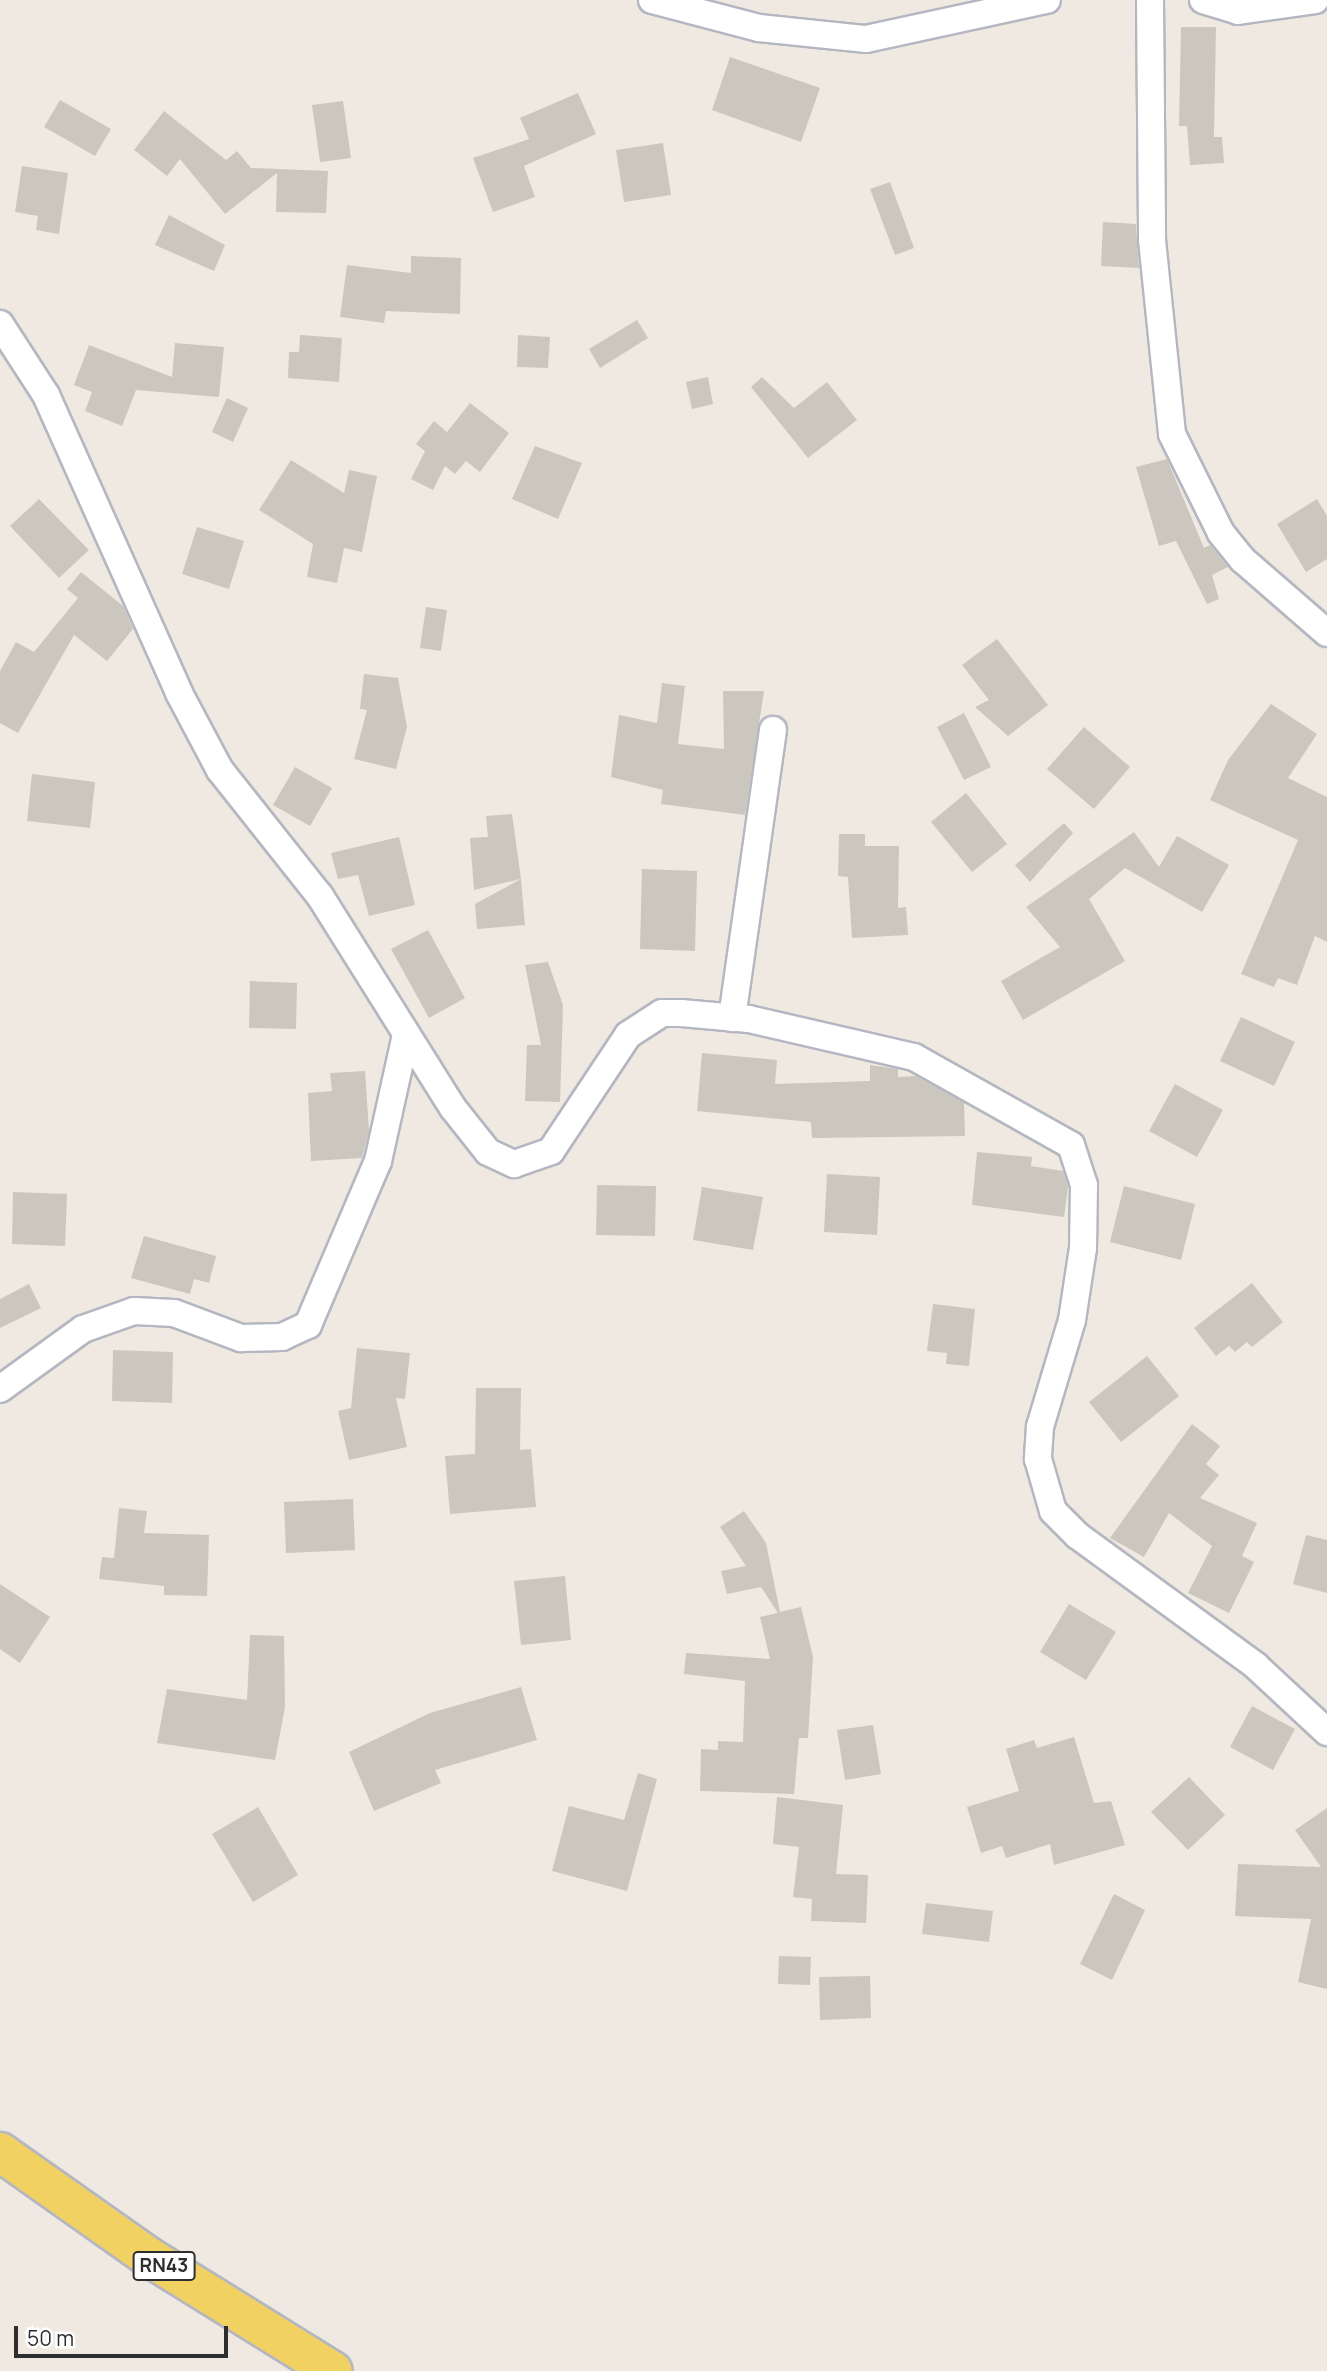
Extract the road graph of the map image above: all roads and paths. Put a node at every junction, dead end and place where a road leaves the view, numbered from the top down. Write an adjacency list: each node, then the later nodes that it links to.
1 (652, 0): 2 (street)
2 (1047, 0)
3 (1150, 0): 7 (street)
4 (1203, 0): 5 (street)
5 (1315, 0)
6 (0, 324): 10 (street)
7 (1327, 632)
8 (773, 730): 9 (street)
9 (732, 1018): 10 (street); 12 (street)
10 (406, 1035): 11 (street)
11 (0, 1389)
12 (1327, 1732)
13 (0, 2152): 14 (main road, RN43)
14 (333, 2371)

